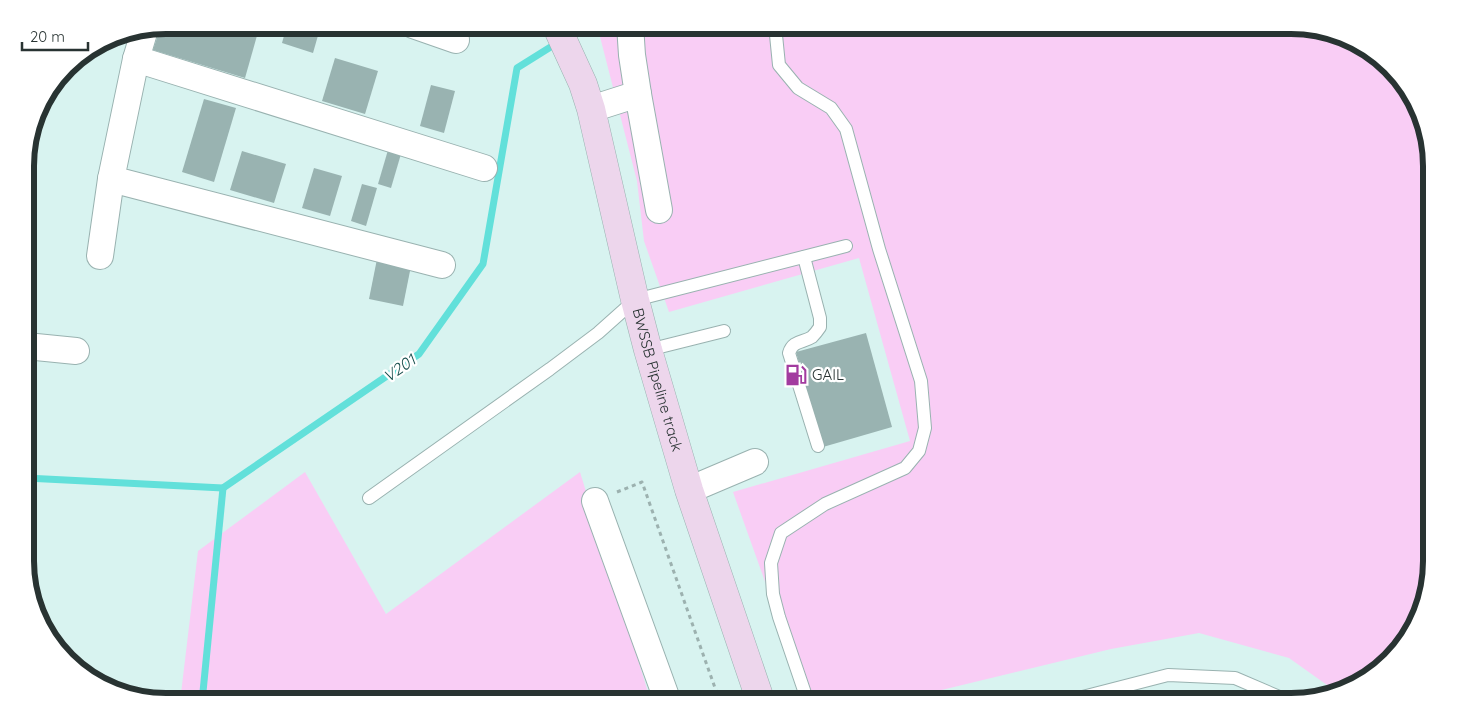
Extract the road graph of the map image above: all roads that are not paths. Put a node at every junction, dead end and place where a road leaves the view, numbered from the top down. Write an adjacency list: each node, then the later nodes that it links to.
1 (439, 34): 6 (street)
2 (560, 34): 9 (street, BWSSB Pipeline track)
3 (631, 34): 8 (street)
4 (776, 34): 29 (lane)
5 (143, 36): 7 (street)
6 (456, 40)
7 (136, 60): 10 (street); 11 (street)
8 (638, 94): 9 (street); 12 (street)
9 (591, 109): 17 (street, BWSSB Pipeline track)
10 (484, 168)
11 (111, 179): 14 (street); 16 (street)
12 (659, 210)
13 (846, 246): 15 (lane)
14 (100, 256)
15 (804, 257): 17 (lane); 22 (lane)
16 (442, 265)
17 (635, 300): 20 (street, BWSSB Pipeline track); 25 (lane)
18 (724, 331): 20 (lane)
19 (34, 347): 21 (street)
20 (648, 350): 24 (street, BWSSB Pipeline track)
21 (76, 351)
22 (818, 446)
23 (756, 462): 24 (street)
24 (688, 490): 28 (street, BWSSB Pipeline track)
25 (369, 498)
26 (595, 501): 27 (street)
27 (665, 693)
28 (758, 693)
29 (805, 693)
30 (1098, 693): 31 (lane)
31 (1269, 693)

